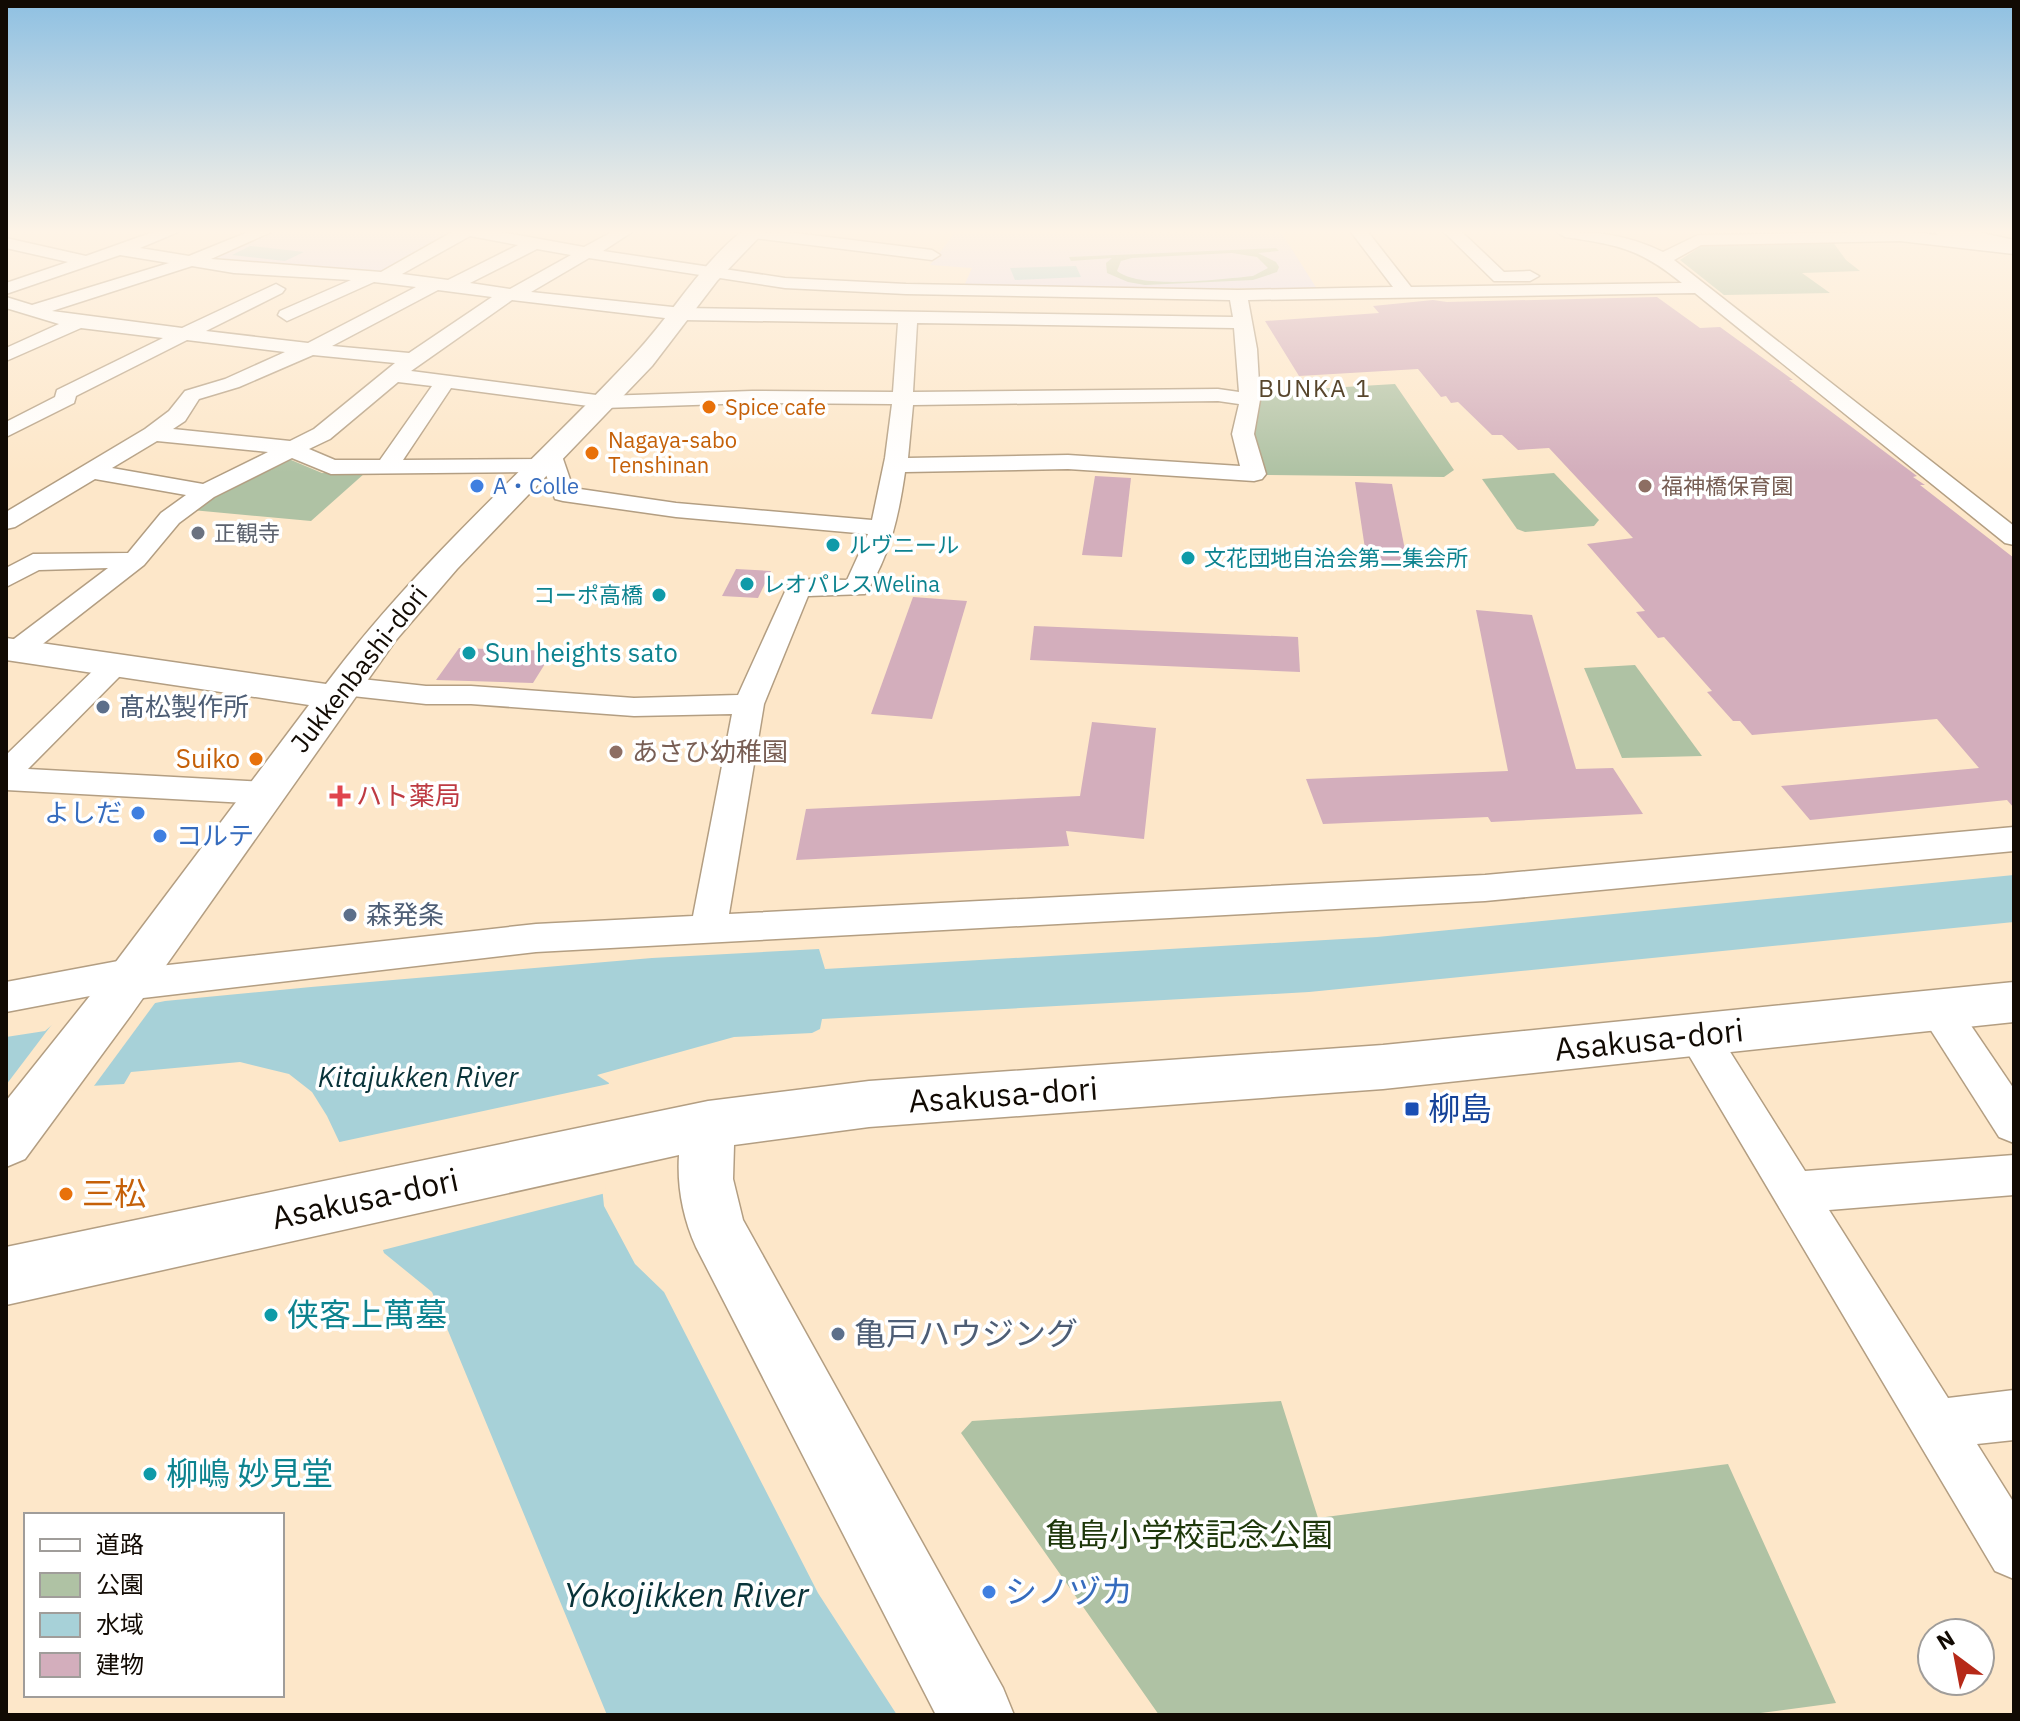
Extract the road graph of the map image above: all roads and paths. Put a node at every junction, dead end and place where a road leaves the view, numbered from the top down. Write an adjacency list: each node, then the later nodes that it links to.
1 (28, 312): 14 (street)
2 (31, 312): 15 (street)
3 (228, 312): 18 (street)
4 (294, 312): 12 (street)
5 (386, 312): 20 (street)
6 (483, 312): 22 (street)
7 (660, 312): 11 (street)
8 (902, 312): 13 (street)
9 (1241, 312): 16 (street)
10 (1730, 312): 38 (street)
11 (682, 314): 13 (street); 27 (street, Jukkenbashi-dori)
12 (287, 315)
13 (901, 318): 16 (street); 25 (street)
14 (6, 319)
15 (78, 322): 17 (street); 21 (street)
16 (1243, 323): 26 (street)
17 (146, 330): 18 (street); 19 (street)
18 (184, 334): 20 (street); 28 (street)
19 (109, 347)
20 (305, 351): 22 (street); 29 (street)
21 (6, 355)
22 (413, 359): 23 (street)
23 (394, 375): 24 (street); 30 (street)
24 (445, 382): 27 (street); 33 (street)
25 (902, 399): 26 (street); 27 (street); 32 (street)
26 (1250, 400): 32 (street)
27 (604, 402): 31 (street, Jukkenbashi-dori)
28 (6, 430)
29 (153, 434): 30 (street); 34 (street)
30 (289, 448): 33 (street); 35 (street)
31 (546, 461): 33 (street); 37 (street); 43 (street, Jukkenbashi-dori)
32 (893, 465): 37 (street)
33 (387, 466)
34 (91, 471): 35 (street); 36 (street)
35 (206, 492): 39 (street)
36 (6, 522)
37 (883, 528): 44 (street)
38 (2014, 538)
39 (135, 560): 40 (street); 41 (street)
40 (6, 579)
41 (11, 650): 42 (street)
42 (114, 666): 43 (street); 45 (street)
43 (339, 692): 44 (street); 46 (street, Jukkenbashi-dori)
44 (749, 704): 48 (street)
45 (6, 776): 46 (street)
46 (264, 793): 49 (street, Jukkenbashi-dori)
47 (2014, 839): 48 (street)
48 (709, 928): 49 (street)
49 (125, 986): 50 (street); 56 (street, Jukkenbashi-dori)
50 (6, 997)
51 (2014, 1002): 52 (street, Asakusa-dori)
52 (1939, 1010): 53 (street, Asakusa-dori); 54 (street)
53 (1698, 1035): 55 (street, Asakusa-dori); 58 (street)
54 (2014, 1124)
55 (708, 1125): 59 (street, Asakusa-dori); 63 (street)
56 (18, 1127)
57 (2014, 1175): 58 (street)
58 (1795, 1192): 61 (street)
59 (6, 1276)
60 (2014, 1415): 61 (street)
61 (1938, 1424): 62 (street)
62 (2014, 1552)
63 (976, 1715)

